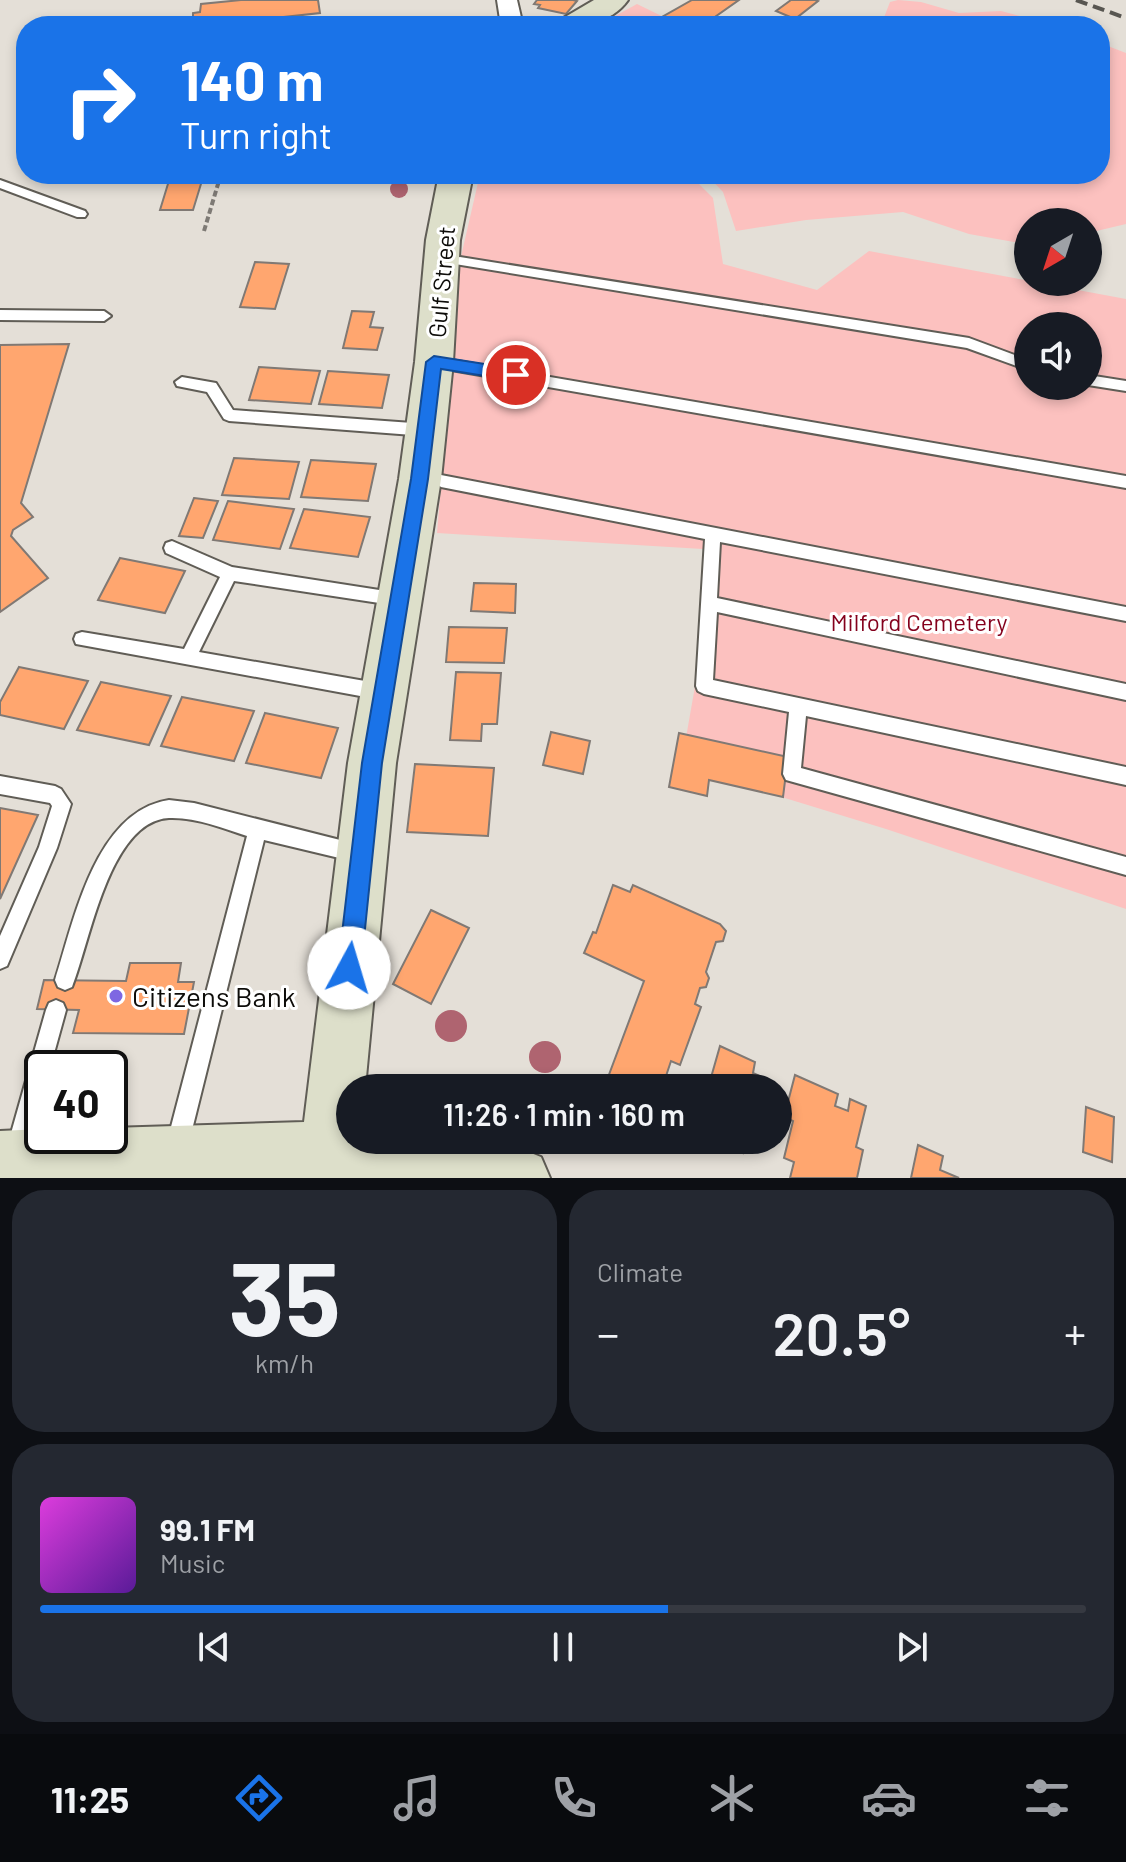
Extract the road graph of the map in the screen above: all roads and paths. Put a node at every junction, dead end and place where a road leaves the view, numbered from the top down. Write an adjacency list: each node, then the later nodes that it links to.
1 (614, 0): 2 (street)
2 (587, 16)
3 (0, 184): 6 (lane)
4 (218, 184): 7 (path)
5 (454, 184): 12 (street, Gulf Street)
6 (81, 214)
7 (204, 231)
8 (460, 261): 11 (lane)
9 (0, 315): 10 (lane)
10 (104, 316)
11 (1014, 360)
12 (434, 362): 16 (street, Gulf Street); 18 (lane)
13 (182, 382): 16 (lane)
14 (1102, 382): 15 (lane)
15 (1126, 386)
16 (426, 430): 22 (street, Gulf Street)
17 (441, 481): 19 (lane)
18 (1126, 482)
19 (713, 534): 23 (lane); 24 (lane)
20 (172, 548): 21 (lane)
21 (230, 574): 22 (lane); 26 (lane)
22 (400, 599): 28 (street, Gulf Street)
23 (709, 603): 27 (lane); 29 (lane)
24 (1126, 614)
25 (82, 639): 26 (lane)
26 (188, 658): 28 (lane)
27 (1126, 692)
28 (384, 693): 33 (street, Gulf Street)
29 (798, 709): 30 (lane); 34 (lane)
30 (1126, 776)
31 (0, 785): 35 (lane)
32 (258, 829): 33 (lane); 36 (lane); 39 (lane)
33 (362, 854): 38 (street, Gulf Street)
34 (1126, 866)
35 (0, 959)
36 (65, 980)
37 (56, 1010): 40 (lane)
38 (330, 1151): 39 (street); 41 (street)
39 (175, 1154): 40 (street)
40 (7, 1160)
41 (425, 1170): 42 (street)
42 (520, 1178)

